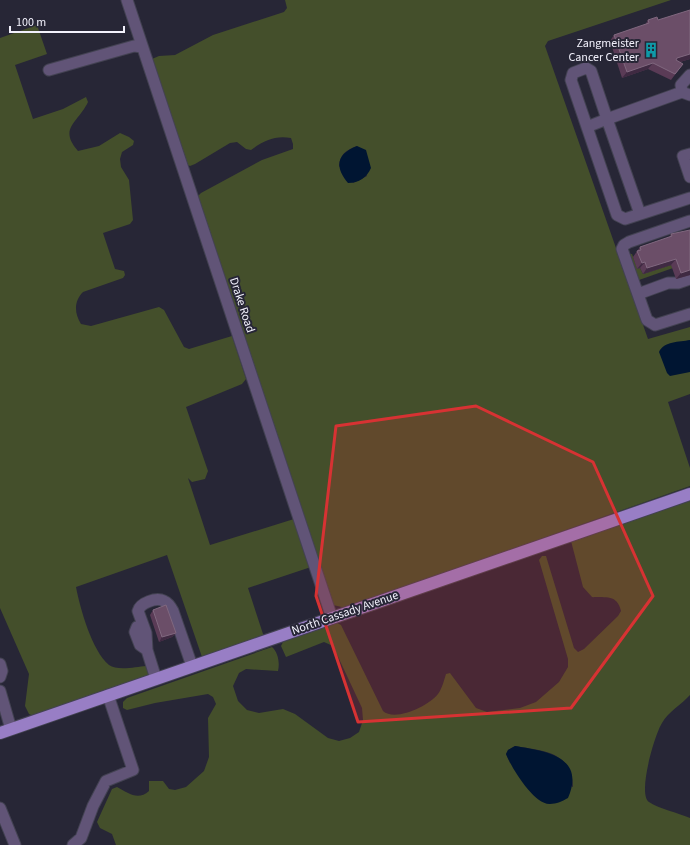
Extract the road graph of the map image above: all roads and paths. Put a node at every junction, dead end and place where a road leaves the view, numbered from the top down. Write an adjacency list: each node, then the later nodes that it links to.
1 (126, 0): 2 (street, Drake Road)
2 (142, 47): 3 (street); 17 (street, Drake Road)
3 (49, 70)
4 (690, 75): 5 (street)
5 (686, 93): 6 (street)
6 (607, 119): 7 (street); 7 (street); 11 (street)
7 (587, 127): 11 (street)
8 (690, 154): 9 (street)
9 (690, 177)
10 (690, 198): 11 (street)
11 (640, 214)
12 (690, 221): 14 (street)
13 (690, 279): 14 (street)
14 (638, 294): 15 (street)
15 (690, 314)
16 (690, 494): 17 (main road, North Cassady Avenue)
17 (332, 618): 19 (main road, North Cassady Avenue)
18 (0, 664): 20 (street)
19 (192, 666): 21 (main road, North Cassady Avenue); 21 (street)
20 (0, 677)
21 (156, 679): 23 (main road, North Cassady Avenue)
22 (0, 691): 24 (street)
23 (108, 695): 24 (main road, North Cassady Avenue); 27 (street)
24 (5, 731)
25 (0, 808): 26 (street)
26 (3, 823): 28 (street)
27 (80, 843)
28 (16, 845)

